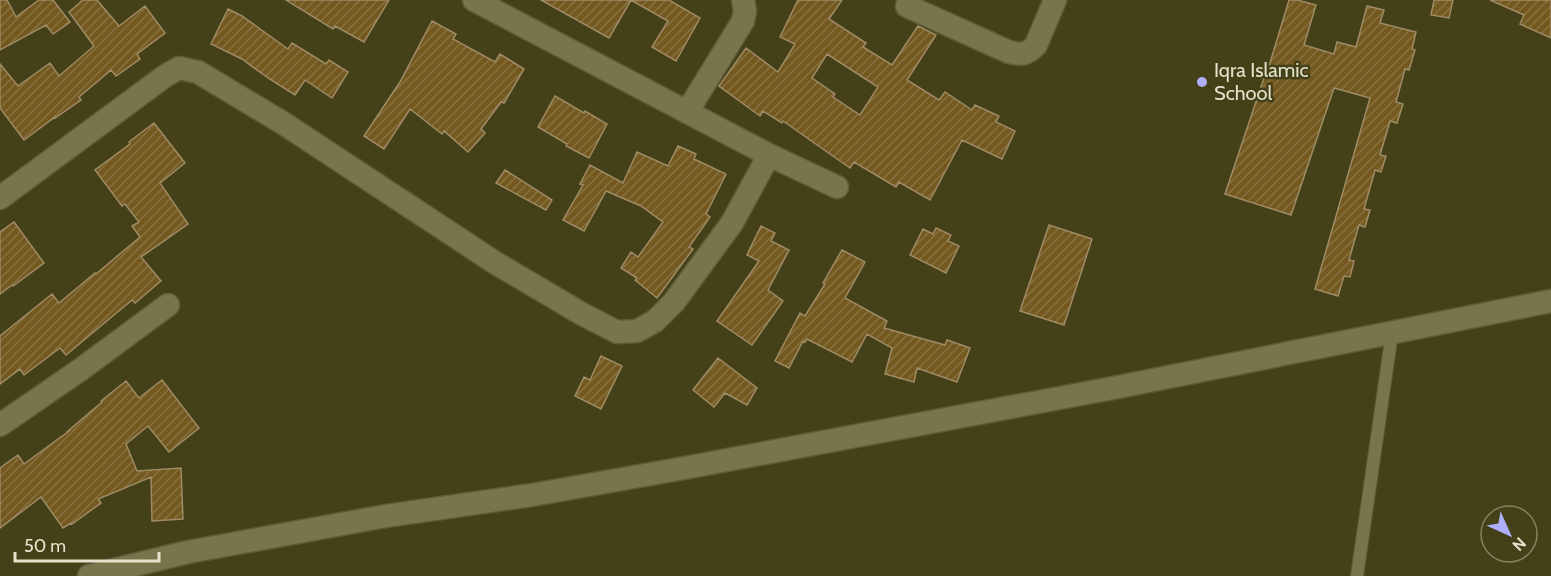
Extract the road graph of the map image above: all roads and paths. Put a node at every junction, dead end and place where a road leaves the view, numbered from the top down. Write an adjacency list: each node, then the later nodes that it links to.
1 (474, 0): 5 (street)
2 (743, 0): 5 (street)
3 (1055, 0): 4 (street)
4 (907, 6)
5 (687, 112): 6 (street)
6 (769, 155): 7 (street); 8 (street)
7 (837, 187)
8 (0, 198)
9 (1551, 301): 11 (street)
10 (168, 305): 12 (street)
11 (1392, 333): 13 (street); 14 (lane)
12 (0, 425)
13 (89, 576)
14 (1356, 576)

